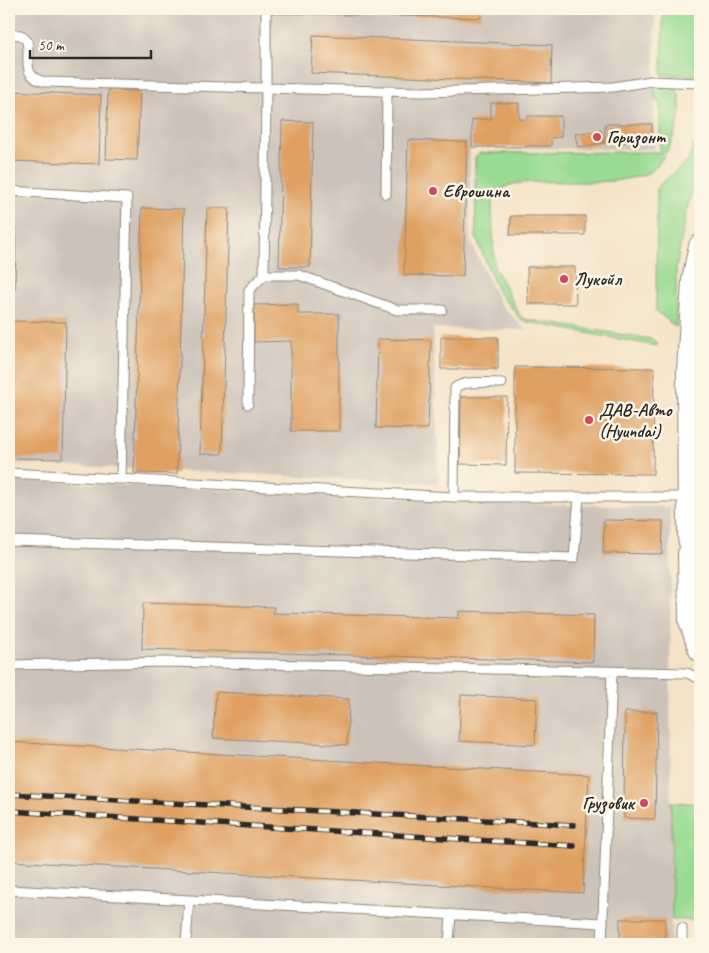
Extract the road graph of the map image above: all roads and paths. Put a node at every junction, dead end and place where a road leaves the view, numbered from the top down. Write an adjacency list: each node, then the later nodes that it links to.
1 (266, 9): 4 (lane)
2 (9, 34): 4 (lane)
3 (700, 82): 5 (lane)
4 (266, 88): 5 (lane); 9 (lane)
5 (386, 91): 7 (lane)
6 (9, 191): 14 (lane)
7 (386, 194)
8 (700, 246): 17 (street)
9 (264, 275): 10 (lane); 12 (lane)
10 (442, 310)
11 (502, 383): 15 (lane)
12 (248, 404)
13 (9, 473): 14 (lane)
14 (121, 478): 15 (lane)
15 (454, 497): 16 (lane)
16 (579, 497): 17 (lane); 19 (lane)
17 (689, 497): 18 (street)
18 (689, 538): 20 (street); 21 (street)
19 (9, 541)
20 (700, 573)
21 (700, 650)
22 (9, 665): 23 (lane)
23 (612, 672): 24 (lane); 28 (lane)
24 (700, 679)
25 (9, 890): 26 (lane)
26 (189, 900): 27 (lane); 30 (lane)
27 (451, 914): 28 (lane); 31 (lane)
28 (603, 923): 32 (lane)
29 (682, 928): 33 (lane)
30 (186, 944)
31 (449, 944)
32 (602, 944)
33 (682, 944)

